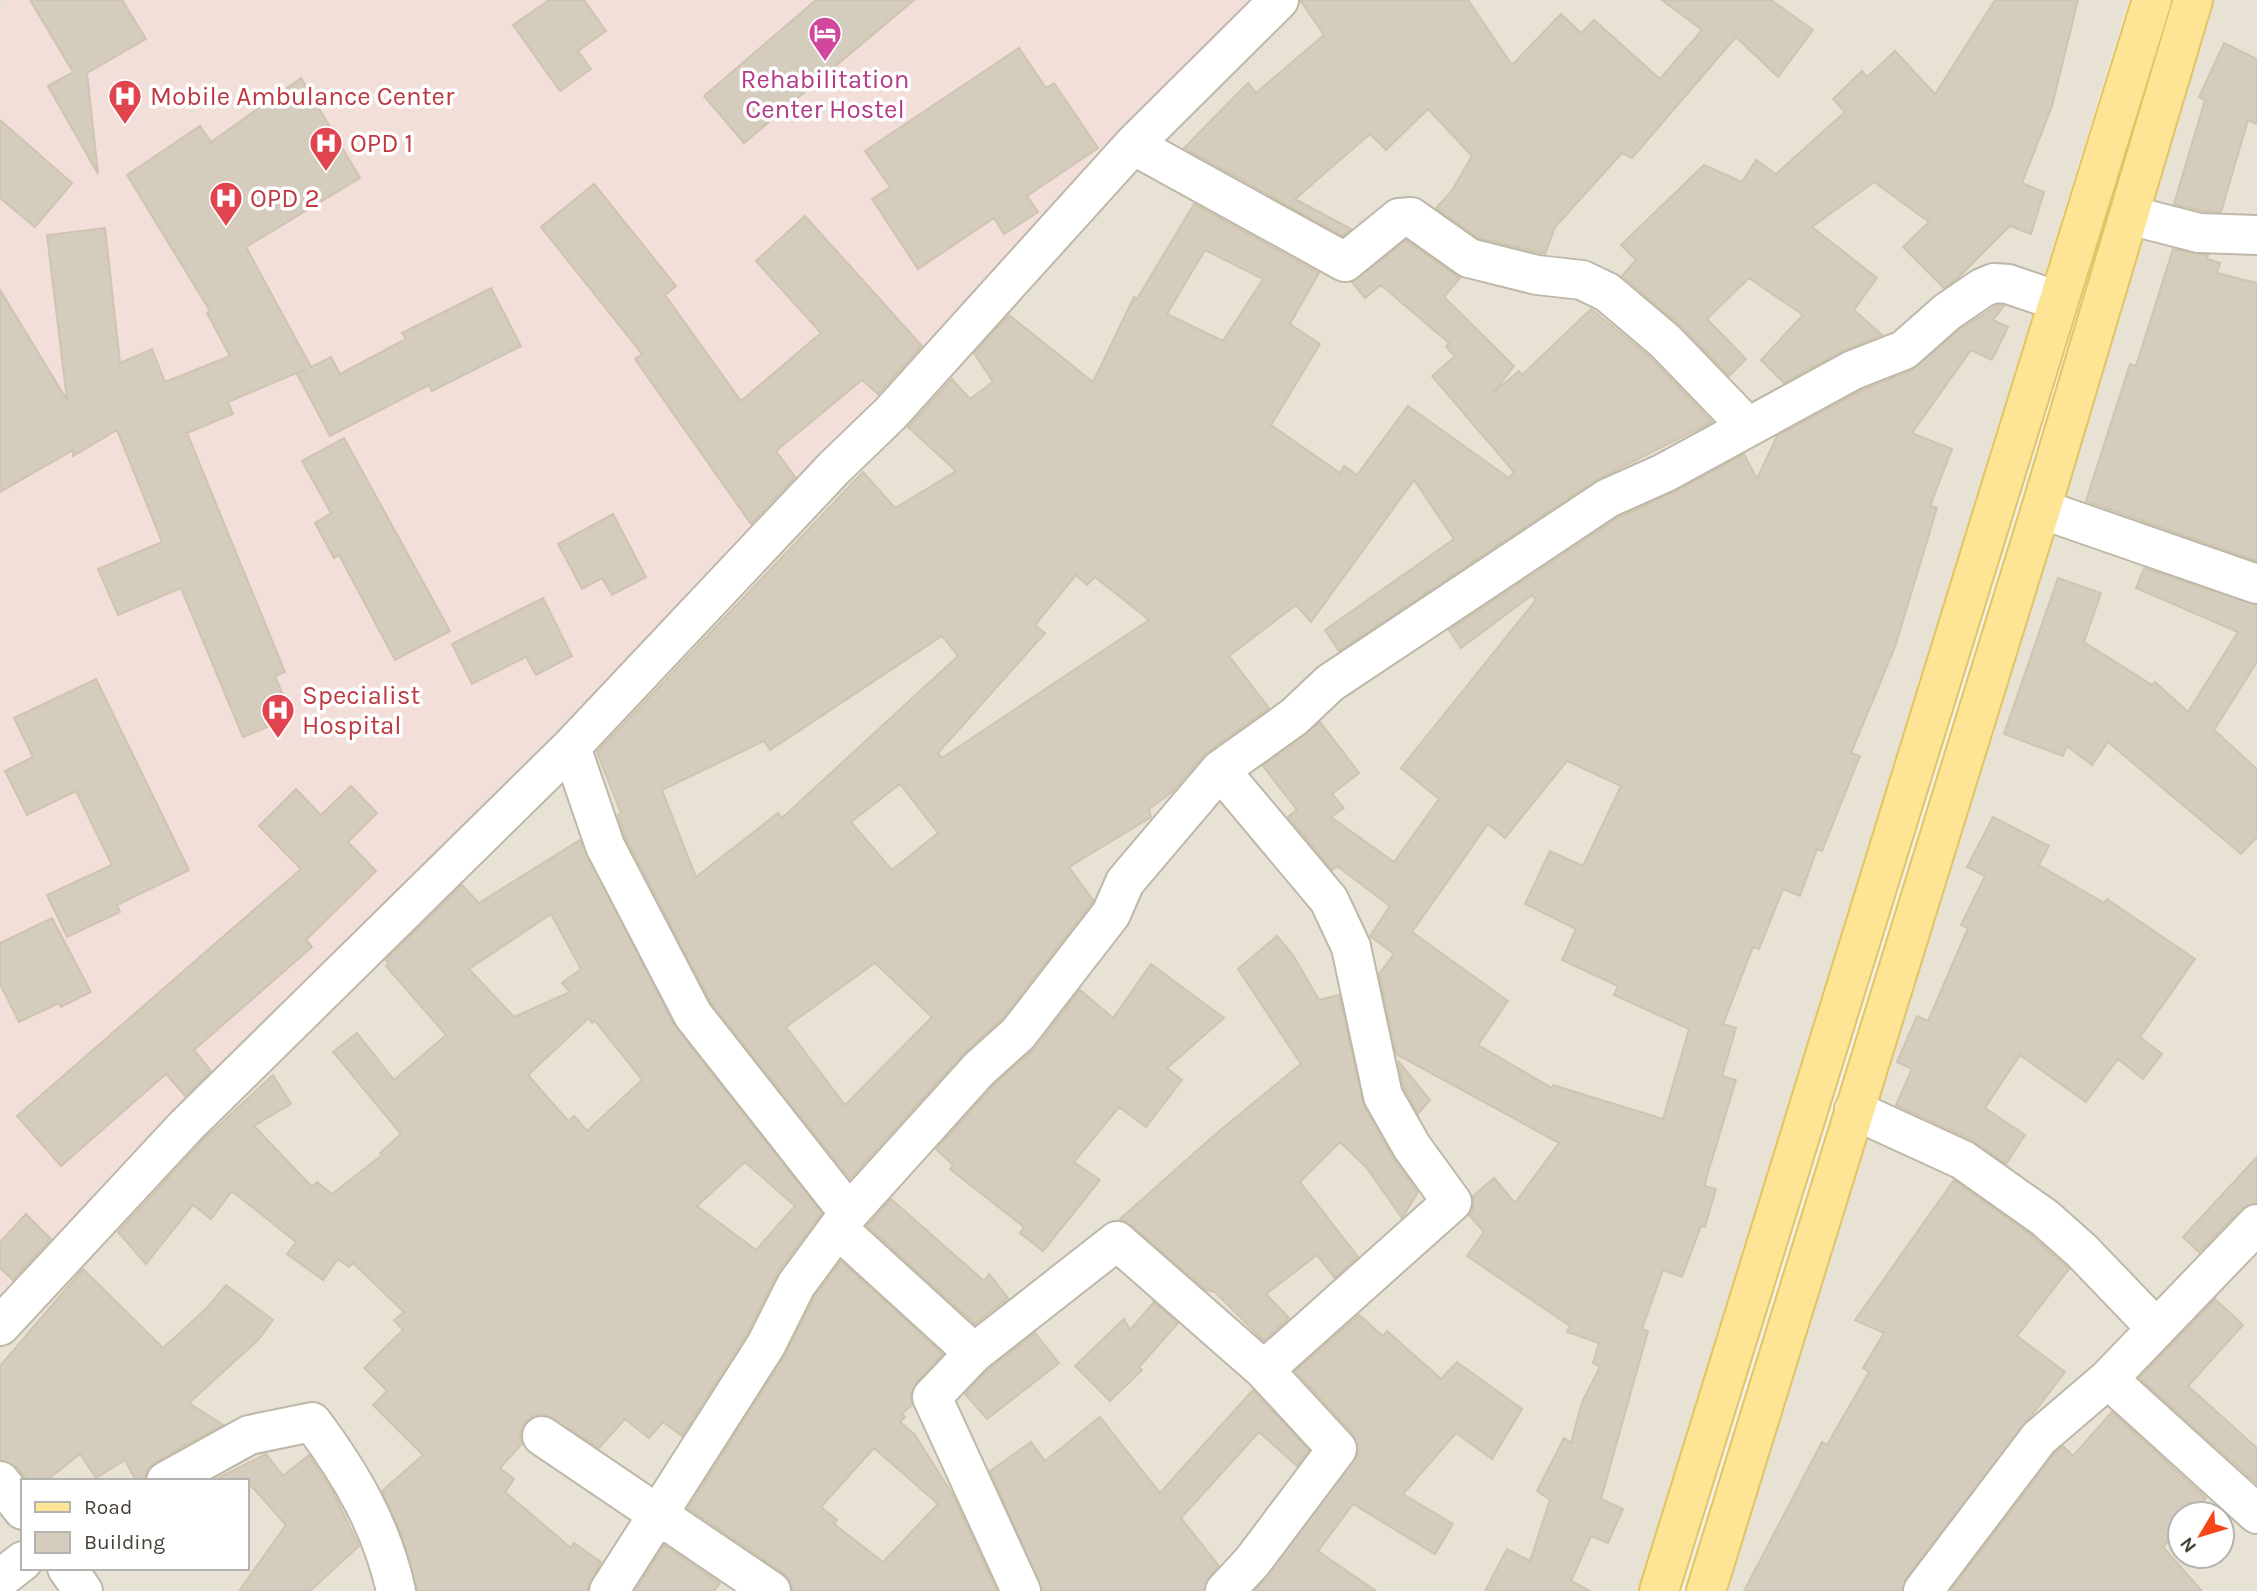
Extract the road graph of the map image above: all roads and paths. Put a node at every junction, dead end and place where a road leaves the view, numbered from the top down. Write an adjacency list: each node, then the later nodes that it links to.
1 (1279, 0): 4 (street)
2 (2152, 0): 7 (main road)
3 (2193, 0): 5 (main road)
4 (1133, 145): 8 (street); 11 (street)
5 (2129, 215): 6 (street); 9 (main road)
6 (2257, 235)
7 (2058, 301): 8 (street); 36 (main road)
8 (1748, 427): 12 (street)
9 (2041, 509): 10 (street); 13 (main road)
10 (2257, 584)
11 (571, 747): 14 (street); 16 (street)
12 (1220, 770): 14 (street); 19 (street)
13 (1854, 1110): 17 (street); 37 (main road)
14 (843, 1221): 18 (street); 26 (street)
15 (2257, 1224): 17 (street)
16 (0, 1326)
17 (2156, 1328): 20 (street)
18 (974, 1353): 19 (street); 34 (street)
19 (1264, 1370): 35 (street)
20 (2108, 1379): 25 (street); 38 (street)
21 (542, 1436): 26 (street)
22 (170, 1479): 31 (street)
23 (0, 1481): 24 (street)
24 (21, 1507)
25 (2257, 1514)
26 (660, 1515): 32 (street); 33 (street)
27 (21, 1562): 29 (street)
28 (68, 1570): 30 (street)
29 (0, 1578)
30 (83, 1591)
31 (396, 1591)
32 (609, 1591)
33 (771, 1591)
34 (1021, 1591)
35 (1225, 1591)
36 (1659, 1591)
37 (1706, 1591)
38 (1923, 1591)

